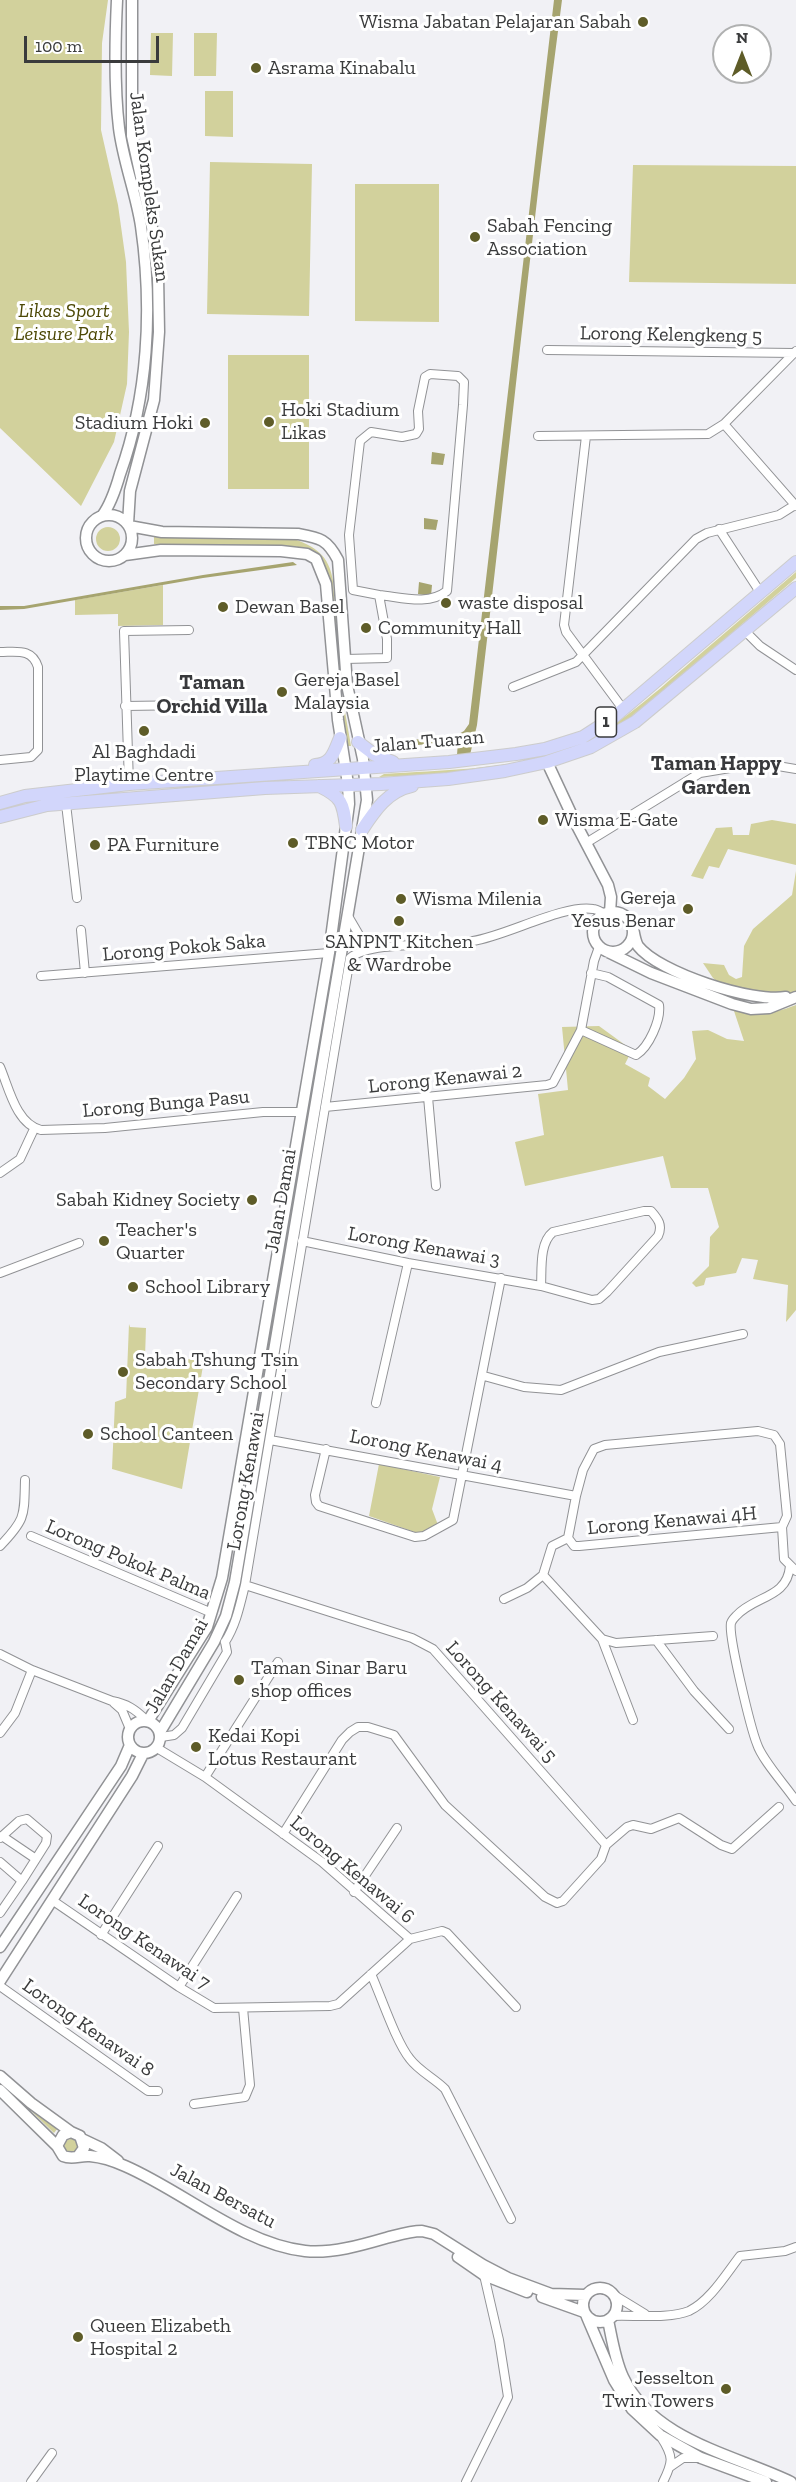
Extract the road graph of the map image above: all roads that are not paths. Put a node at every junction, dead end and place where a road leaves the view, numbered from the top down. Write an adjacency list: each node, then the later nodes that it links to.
1 (117, 0): 11 (main road, Jalan Kompleks Sukan)
2 (132, 0): 12 (main road, Jalan Kompleks Sukan)
3 (547, 350): 4 (street, Lorong Kelengkeng 5)
4 (795, 352): 5 (street)
5 (724, 424): 7 (street); 9 (street)
6 (538, 436): 7 (street)
7 (586, 436): 22 (street)
8 (796, 490): 9 (street)
9 (789, 496): 10 (street)
10 (796, 505): 13 (street)
11 (102, 516): 12 (main road); 14 (main road)
12 (128, 525): 14 (main road); 23 (main road)
13 (719, 529): 17 (street); 22 (street)
14 (125, 555): 30 (main road)
15 (796, 562): 17 (main road, Jalan Tuaran / 1)
16 (796, 588): 20 (main road, Jalan Tuaran / 1)
17 (760, 592): 28 (main road, Jalan Tuaran / 1)
18 (379, 595): 18 (street); 23 (street)
19 (189, 630): 27 (street)
20 (745, 631): 24 (street); 33 (main road, Jalan Tuaran / 1)
21 (0, 652): 32 (street)
22 (583, 656): 25 (street); 28 (street)
23 (345, 659): 31 (main road)
24 (796, 670)
25 (513, 687)
26 (194, 705): 27 (street)
27 (126, 706): 40 (street)
28 (623, 709): 29 (main road, Jalan Tuaran / 1)
29 (583, 737): 33 (main road); 34 (main road, Jalan Tuaran / 1)
30 (340, 738): 36 (main road); 38 (main road)
31 (358, 742): 34 (main road); 35 (main road)
32 (0, 760)
33 (547, 762): 39 (main road, Jalan Tuaran / 1); 49 (main road)
34 (407, 764): 35 (main road, Jalan Tuaran / 1)
35 (364, 767): 36 (main road, Jalan Tuaran / 1); 42 (main road, Jalan Damai)
36 (346, 768): 38 (main road, Jalan Tuaran / 1); 41 (main road, Jalan Damai)
37 (796, 769): 49 (street)
38 (264, 774): 40 (main road, Jalan Tuaran / 1)
39 (448, 779): 42 (main road, Jalan Tuaran / 1); 48 (main road)
40 (129, 784): 44 (main road, Jalan Tuaran / 1)
41 (348, 784): 42 (main road, Jalan Tuaran / 1); 43 (main road, Jalan Tuaran / 1); 47 (main road, Jalan Damai)
42 (366, 784): 48 (main road, Jalan Damai)
43 (318, 786): 45 (main road, Jalan Tuaran / 1); 47 (main road)
44 (0, 803)
45 (66, 804): 46 (main road, Jalan Tuaran / 1); 50 (street)
46 (0, 817)
47 (346, 826): 57 (main road, Jalan Damai)
48 (362, 830): 52 (main road, Jalan Damai)
49 (586, 843): 51 (main road)
50 (77, 898)
51 (607, 913): 53 (main road); 55 (street); 56 (main road)
52 (348, 916): 55 (street); 100 (main road, Jalan Damai)
53 (633, 928): 56 (main road); 61 (main road)
54 (81, 930): 58 (street)
55 (374, 948): 67 (street, Lorong Kenawai)
56 (603, 949): 59 (street); 63 (main road)
57 (330, 953): 58 (street, Lorong Pokok Saka); 68 (main road, Jalan Damai)
58 (86, 973): 60 (street, Lorong Pokok Saka)
59 (591, 973): 64 (street); 64 (street)
60 (41, 976)
61 (745, 995): 62 (main road); 63 (main road)
62 (796, 996): 63 (main road)
63 (743, 1007)
64 (581, 1030): 66 (street, Lorong Kenawai 2)
65 (0, 1067): 69 (street)
66 (428, 1097): 67 (street, Lorong Kenawai 2); 71 (street)
67 (325, 1107): 72 (street, Lorong Kenawai)
68 (302, 1112): 69 (street, Lorong Bunga Pasu); 96 (main road, Jalan Damai)
69 (34, 1129): 70 (street)
70 (0, 1173)
71 (436, 1186)
72 (302, 1241): 74 (street, Lorong Kenawai 3); 81 (street, Lorong Kenawai)
73 (79, 1243): 75 (street)
74 (408, 1263): 76 (street, Lorong Kenawai 3); 80 (street)
75 (0, 1273)
76 (501, 1278): 77 (street, Lorong Kenawai 3); 79 (street)
77 (541, 1286): 77 (street, Lorong Kenawai 3)
78 (743, 1334): 79 (street)
79 (484, 1376): 83 (street)
80 (376, 1403)
81 (270, 1440): 82 (street, Lorong Kenawai 4); 94 (street, Lorong Kenawai)
82 (326, 1449): 83 (street, Lorong Kenawai 4); 83 (street)
83 (462, 1476): 85 (street, Lorong Kenawai 4)
84 (25, 1480): 91 (street)
85 (576, 1496): 87 (street); 90 (street)
86 (796, 1515): 87 (street)
87 (787, 1516): 88 (street)
88 (782, 1527): 90 (street, Lorong Kenawai 4H); 92 (street)
89 (31, 1536): 96 (street, Lorong Pokok Palma)
90 (568, 1538): 93 (street)
91 (0, 1546)
92 (793, 1568): 114 (street)
93 (543, 1575): 95 (street); 98 (street)
94 (244, 1585): 100 (street, Lorong Kenawai); 119 (street, Lorong Kenawai 5)
95 (504, 1599)
96 (212, 1613): 106 (main road, Jalan Damai)
97 (713, 1636): 99 (street)
98 (602, 1640): 99 (street); 105 (street)
99 (656, 1640): 108 (street)
100 (219, 1642): 110 (main road, Jalan Damai); 110 (street, Lorong Kenawai)
101 (0, 1654): 103 (street)
102 (278, 1662): 113 (street)
103 (32, 1670): 104 (street); 109 (street)
104 (112, 1701): 106 (street); 107 (street)
105 (633, 1720)
106 (147, 1721): 107 (main road); 110 (main road)
107 (130, 1729): 111 (main road)
108 (729, 1729)
109 (0, 1733)
110 (160, 1739): 112 (main road); 113 (street, Lorong Kenawai 6)
111 (129, 1745): 112 (main road); 131 (main road)
112 (143, 1754): 127 (main road)
113 (205, 1777): 117 (street, Lorong Kenawai 6)
114 (796, 1801)
115 (779, 1807): 119 (street)
116 (397, 1828): 124 (street)
117 (283, 1834): 119 (street); 124 (street, Lorong Kenawai 6)
118 (1, 1837): 121 (street); 121 (street)
119 (606, 1845)
120 (158, 1846): 129 (street)
121 (36, 1859): 123 (street)
122 (0, 1862): 123 (street)
123 (22, 1881): 126 (street)
124 (354, 1892): 130 (street, Lorong Kenawai 6)
125 (237, 1896): 135 (street)
126 (4, 1899): 128 (street)
127 (52, 1900): 129 (street, Lorong Kenawai 7); 133 (main road)
128 (0, 1913)
129 (101, 1935): 135 (street, Lorong Kenawai 7)
130 (410, 1939): 132 (street, Lorong Kenawai 7); 136 (street, Lorong Kenawai 6)
131 (0, 1947)
132 (371, 1974): 137 (street, Lorong Kenawai 7); 147 (street)
133 (0, 1981)
134 (0, 1986): 140 (street, Lorong Kenawai 8)
135 (178, 1986): 137 (street, Lorong Kenawai 7)
136 (516, 2007)
137 (243, 2008): 141 (street)
138 (0, 2076): 142 (main road)
139 (0, 2090): 144 (main road)
140 (159, 2091)
141 (194, 2104)
142 (71, 2132): 143 (main road); 144 (main road)
143 (82, 2139): 145 (main road); 146 (main road)
144 (57, 2145): 145 (main road)
145 (80, 2155): 146 (main road, Jalan Bersatu)
146 (123, 2165): 148 (main road, Jalan Bersatu)
147 (511, 2219)
148 (422, 2231): 150 (main road); 151 (main road)
149 (796, 2247): 154 (street)
150 (484, 2275): 153 (main road); 161 (street)
151 (585, 2295): 152 (main road); 153 (main road)
152 (614, 2295): 154 (street); 155 (main road)
153 (586, 2314): 155 (main road); 156 (main road)
154 (646, 2315): 155 (street)
155 (611, 2318): 164 (main road)
156 (660, 2435): 158 (main road); 159 (street)
157 (52, 2453): 160 (street)
158 (701, 2458): 159 (street); 163 (main road)
159 (670, 2467): 162 (street)
160 (31, 2482)
161 (466, 2482)
162 (663, 2482)
163 (766, 2482)
164 (791, 2482)

